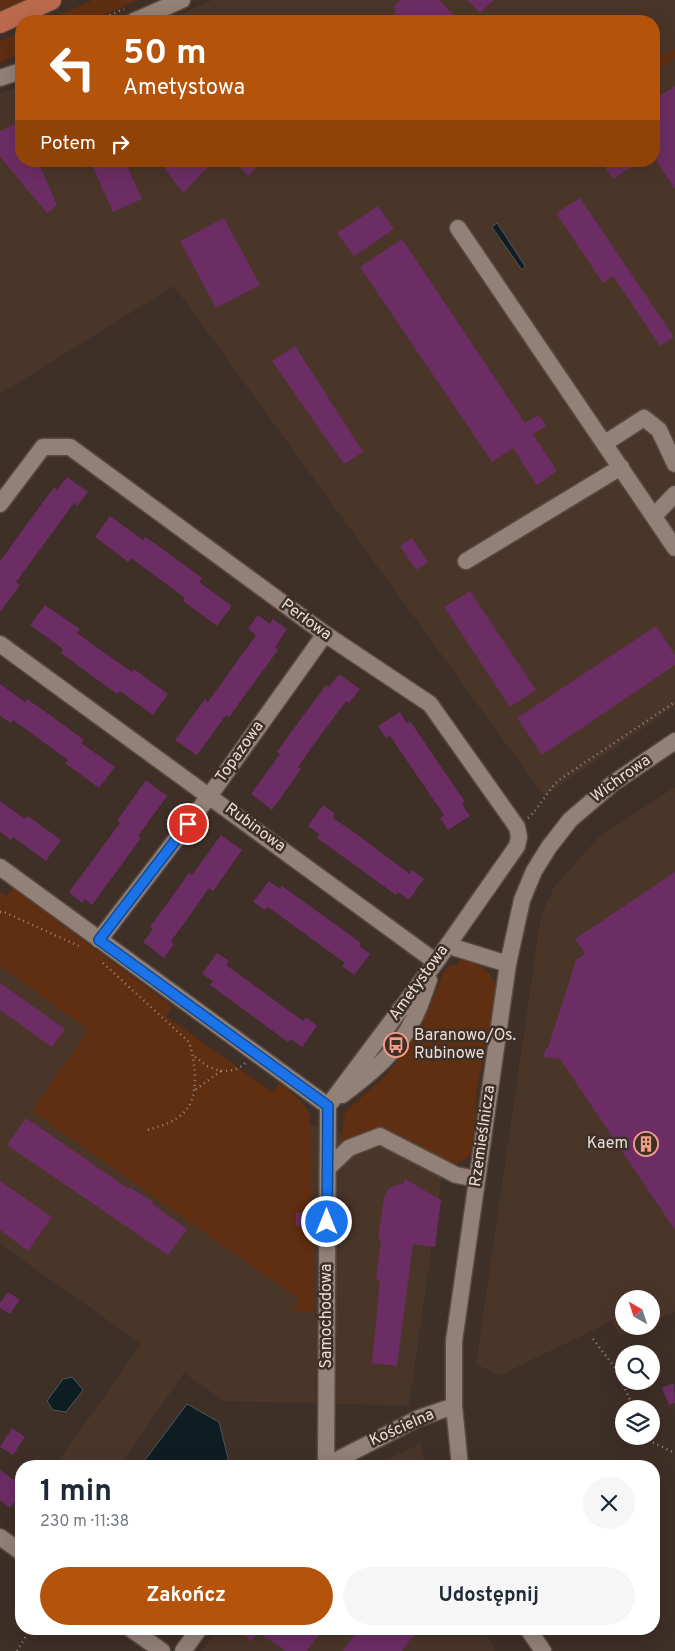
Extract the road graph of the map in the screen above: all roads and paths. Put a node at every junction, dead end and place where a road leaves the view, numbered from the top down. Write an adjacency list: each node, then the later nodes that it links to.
1 (52, 0): 4 (main road)
2 (182, 0): 3 (street)
3 (131, 14)
4 (18, 15)
5 (15, 16): 6 (main road)
6 (0, 23)
7 (15, 73): 8 (street)
8 (0, 78)
9 (458, 228): 10 (street)
10 (605, 443): 11 (street); 12 (street)
11 (675, 464)
12 (621, 467): 15 (street); 17 (street)
13 (675, 494): 15 (street)
14 (0, 504): 18 (street, Perłowa)
15 (654, 516): 16 (street)
16 (675, 548)
17 (466, 561)
18 (325, 634): 22 (street, Topazowa); 24 (street, Perłowa)
19 (0, 644): 22 (street, Rubinowa)
20 (675, 702): 24 (path)
21 (675, 741): 23 (street, Wichrowa)
22 (210, 795): 28 (street, Topazowa); 30 (street, Rubinowa)
23 (570, 820): 31 (street, Rzemieślnicza)
24 (517, 827): 27 (street, Ametystowa)
25 (0, 868): 28 (street)
26 (0, 912): 28 (path)
27 (449, 943): 30 (street, Ametystowa); 31 (street)
28 (93, 945): 32 (street)
29 (100, 961): 33 (path)
30 (436, 962): 36 (street, Ametystowa)
31 (508, 964): 39 (street, Rzemieślnicza)
32 (254, 1053): 34 (path); 36 (street)
33 (194, 1056): 34 (path); 35 (path)
34 (222, 1071): 35 (path)
35 (195, 1090): 37 (path)
36 (328, 1106): 38 (street, Samochodowa)
37 (147, 1130)
38 (328, 1168): 39 (street); 45 (street, Samochodowa)
39 (477, 1179): 42 (street, Rzemieślnicza)
40 (593, 1339): 41 (path)
41 (630, 1400)
42 (454, 1406): 46 (street, Kościelna); 47 (street, Rzemieślnicza)
43 (658, 1445): 44 (path)
44 (675, 1453)
45 (326, 1460)
46 (338, 1460)
47 (459, 1460)
48 (0, 1537): 49 (street)
49 (15, 1548)
50 (26, 1635): 54 (path)
51 (139, 1635): 55 (street)
52 (194, 1635): 56 (street)
53 (532, 1635): 57 (street)
54 (17, 1651)
55 (162, 1651)
56 (183, 1651)
57 (543, 1651)

